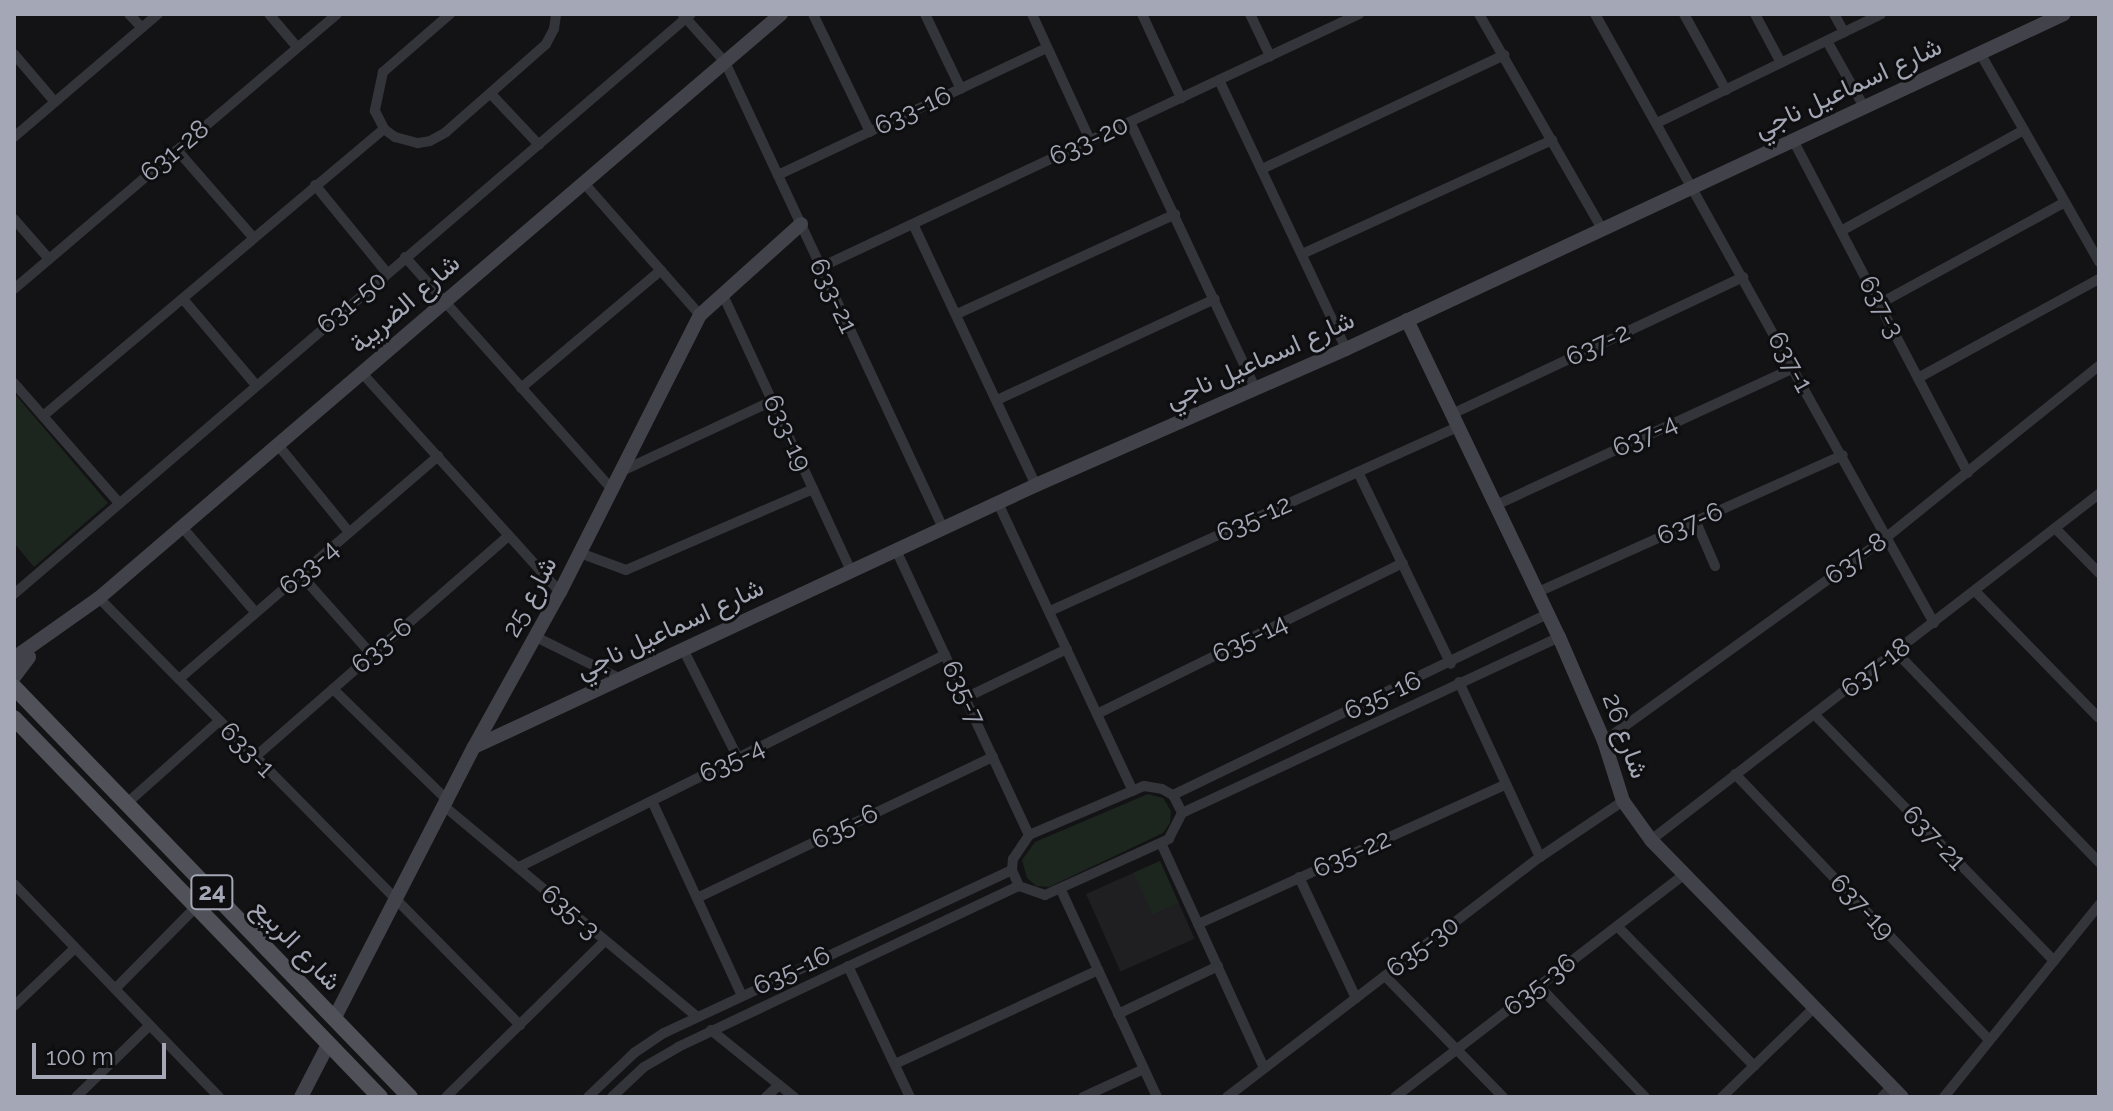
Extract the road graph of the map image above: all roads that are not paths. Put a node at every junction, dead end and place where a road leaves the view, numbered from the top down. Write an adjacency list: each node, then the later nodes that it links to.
1 (129, 14): 24 (street)
2 (158, 14): 24 (street)
3 (269, 14): 27 (street)
4 (337, 14): 27 (street, 631-28)
5 (428, 14): 23 (street)
6 (450, 14): 23 (street)
7 (556, 14): 38 (street)
8 (781, 14): 33 (street, شارع الضريبة)
9 (813, 14): 46 (street)
10 (925, 14): 36 (street)
11 (1032, 14): 28 (street)
12 (1142, 14): 39 (street)
13 (1250, 14): 32 (street)
14 (1359, 14): 32 (street, 633-20)
15 (1479, 14): 31 (street)
16 (1595, 14): 43 (street, 637-1)
17 (1684, 14): 37 (street)
18 (1755, 14): 34 (street)
19 (1834, 14): 25 (street)
20 (1881, 14): 25 (street)
21 (2062, 14): 29 (street, شارع اسماعيل ناجي)
22 (686, 16): 33 (street, 633-21); 51 (street, 631-50)
23 (438, 24): 44 (street)
24 (142, 28): 40 (street)
25 (1844, 32): 26 (street)
26 (1827, 41): 34 (street); 41 (street)
27 (297, 47): 52 (street, 631-28)
28 (1047, 48): 36 (street, 633-16); 48 (street)
29 (1980, 53): 41 (street, شارع اسماعيل ناجي); 45 (street)
30 (14, 54): 40 (street)
31 (1504, 55): 49 (street); 53 (street)
32 (1270, 56): 35 (street, 633-20)
33 (725, 62): 54 (street, 633-21); 55 (street, شارع الضريبة)
34 (1781, 63): 37 (street)
35 (1219, 80): 39 (street, 633-20); 53 (street)
36 (961, 89): 46 (street, 633-16)
37 (1726, 90): 43 (street)
38 (491, 94): 44 (street); 51 (street)
39 (1181, 98): 42 (street, 633-20)
40 (55, 102): 47 (street)
41 (1864, 107): 50 (street, شارع اسماعيل ناجي)
42 (1130, 122): 48 (street, 633-20); 59 (street)
43 (1657, 123): 57 (street, 637-1)
44 (384, 129): 56 (street)
45 (2024, 130): 58 (street); 64 (street)
46 (870, 132): 54 (street, 633-16)
47 (14, 137)
48 (1090, 140): 62 (street, 633-20)
49 (1552, 140): 63 (street); 66 (street)
50 (1793, 140): 57 (street, شارع اسماعيل ناجي); 64 (street, 637-3)
51 (539, 145): 67 (street, 631-50)
52 (177, 150): 65 (street); 68 (street, 631-28)
53 (1262, 169): 66 (street)
54 (778, 175): 61 (street, 633-21)
55 (584, 183): 71 (street); 79 (street, شارع الضريبة)
56 (315, 185): 65 (street); 72 (street)
57 (1693, 187): 63 (street, شارع اسماعيل ناجي); 73 (street, 637-1)
58 (2065, 202): 69 (street); 80 (street)
59 (1175, 214): 78 (street); 81 (street)
60 (14, 219): 68 (street)
61 (801, 224): 70 (street, 633-21); 76 (street, شارع 25)
62 (913, 224): 70 (street, 633-20); 81 (street)
63 (1602, 229): 83 (street, شارع اسماعيل ناجي)
64 (1841, 231): 80 (street, 637-3)
65 (253, 237): 77 (street)
66 (1302, 254): 84 (street)
67 (405, 257): 72 (street, 631-50); 79 (street)
68 (49, 259): 75 (street, 631-28)
69 (2099, 262)
70 (819, 268): 112 (street, 633-21)
71 (661, 270): 82 (street); 91 (street)
72 (387, 273): 90 (street, 631-50)
73 (1743, 277): 86 (street, 637-1); 96 (street, 637-2)
74 (2099, 279): 88 (street)
75 (14, 289)
76 (723, 295): 82 (street, شارع 25); 94 (street, 633-19)
77 (183, 299): 90 (street); 95 (street)
78 (1215, 299): 92 (street); 93 (street)
79 (445, 302): 87 (street, شارع الضريبة); 91 (street)
80 (1879, 304): 88 (street, 637-3)
81 (957, 314): 93 (street)
82 (700, 315): 100 (street, شارع 25)
83 (1407, 320): 84 (street, شارع اسماعيل ناجي); 96 (street, شارع 26)
84 (1346, 349): 92 (street, شارع اسماعيل ناجي)
85 (2099, 366): 102 (street, 637-8)
86 (1794, 368): 98 (street, 637-1); 109 (street, 637-4)
87 (362, 373): 97 (street, شارع الضريبة); 99 (street)
88 (1918, 378): 102 (street, 637-3)
89 (14, 383): 95 (street)
90 (255, 384): 107 (street, 631-50)
91 (521, 388): 104 (street)
92 (1255, 388): 103 (street, شارع اسماعيل ناجي)
93 (997, 400): 103 (street)
94 (772, 401): 100 (street); 105 (street, 633-19)
95 (43, 416): 107 (street)
96 (1455, 420): 101 (street, 635-12); 109 (street, شارع 26)
97 (278, 445): 111 (street, شارع الضريبة); 114 (street)
98 (1843, 455): 110 (street, 637-6); 116 (street, 637-1)
99 (438, 456): 114 (street, 633-4); 115 (street)
100 (621, 471): 104 (street, شارع 25)
101 (1358, 472): 119 (street); 129 (street, 635-12)
102 (1968, 473): 116 (street, 637-8)
103 (1036, 485): 108 (street, شارع اسماعيل ناجي)
104 (612, 489): 118 (street, شارع 25)
105 (813, 489): 118 (street); 121 (street, 633-19)
106 (2099, 494): 113 (street, 637-18)
107 (118, 502): 127 (street, 631-50)
108 (998, 503): 112 (street, شارع اسماعيل ناجي); 129 (street)
109 (1496, 505): 126 (street, شارع 26)
110 (1696, 522): 120 (street); 126 (street, 637-6)
111 (182, 527): 128 (street, شارع الضريبة); 130 (street)
112 (943, 528): 117 (street, شارع اسماعيل ناجي)
113 (2055, 528): 122 (street); 124 (street, 637-18)
114 (349, 532): 123 (street, 633-4)
115 (508, 536): 125 (street); 139 (street, 633-6)
116 (1888, 536): 132 (street, 637-1); 154 (street, 637-8)
117 (896, 550): 121 (street, شارع اسماعيل ناجي); 140 (street, 635-7)
118 (580, 553): 125 (street, شارع 25)
119 (1403, 563): 142 (street); 149 (street, 635-14)
120 (1715, 566)
121 (851, 571): 136 (street, شارع اسماعيل ناجي)
122 (2099, 573)
123 (301, 575): 130 (street, 633-4); 139 (street)
124 (1975, 591): 132 (street, 637-18); 152 (street)
125 (560, 592): 134 (street, شارع 25)
126 (1538, 592): 131 (street, شارع 26)
127 (14, 594)
128 (99, 598): 133 (street, شارع الضريبة); 144 (street, 633-1)
129 (1050, 611): 137 (street)
130 (256, 613): 144 (street, 633-4)
131 (1548, 614): 135 (street, شارع 26); 142 (street, 635-16)
132 (1934, 623): 138 (street, 637-18)
133 (58, 629): 141 (street, شارع الضريبة); 146 (street, شارع الضريبة)
134 (536, 637): 143 (street); 155 (street, شارع 25)
135 (1559, 637): 145 (street, 635-16); 154 (street, شارع 26)
136 (683, 649): 143 (street, شارع اسماعيل ناجي); 158 (street)
137 (1067, 649): 148 (street); 149 (street)
138 (1896, 652): 150 (street, 637-18); 172 (street)
139 (372, 655): 147 (street, 633-6)
140 (945, 655): 148 (street, 635-7); 158 (street, 635-4)
141 (14, 658)
142 (1451, 664): 162 (street, 635-16)
143 (619, 678): 155 (street, شارع اسماعيل ناجي)
144 (179, 679): 153 (street, 633-1)
145 (1459, 682): 160 (street); 167 (street, 635-16)
146 (14, 684): 165 (main road, شارع الربيع / 24)
147 (333, 689): 156 (street, 633-6); 166 (street, 635-3)
148 (965, 698): 157 (street, 635-7)
149 (1097, 714): 161 (street)
150 (1815, 715): 159 (street, 637-18); 189 (street, 637-21)
151 (14, 718): 183 (main road, شارع الربيع / 24)
152 (2099, 718)
153 (219, 721): 156 (street, 633-1); 165 (street)
154 (1604, 741): 164 (street, شارع 26)
155 (474, 747): 166 (street, شارع 25)
156 (255, 757): 181 (street, 633-1)
157 (993, 757): 168 (street, 635-7); 180 (street, 635-6)
158 (738, 758): 163 (street, 635-4)
159 (1735, 774): 169 (street, 637-18); 209 (street, 637-19)
160 (1506, 784): 171 (street); 176 (street, 635-22)
161 (1133, 791): 162 (street); 168 (street)
162 (1173, 795): 167 (street)
163 (652, 801): 173 (street, 635-4); 180 (street)
164 (1623, 801): 169 (street, شارع 26); 171 (street, 635-30)
165 (126, 804): 187 (main road, شارع الربيع / 24)
166 (446, 804): 173 (street, 635-3); 181 (street, شارع 25)
167 (1182, 813): 170 (street, 635-16)
168 (1029, 835): 174 (street)
169 (1651, 840): 175 (street, شارع 26)
170 (1161, 843): 179 (street, 635-16); 184 (street)
171 (1540, 857): 195 (street, 635-30)
172 (2099, 862)
173 (519, 867): 186 (street, 635-3)
174 (1012, 870): 178 (street); 199 (street, 635-16)
175 (1685, 874): 185 (street, 635-36); 202 (street, شارع 26)
176 (1299, 877): 184 (street, 635-22); 200 (street)
177 (14, 884): 188 (street)
178 (1019, 886): 179 (street, 635-16); 191 (street, 635-16)
179 (1061, 890): 193 (street)
180 (697, 898): 199 (street)
181 (397, 901): 205 (street, شارع 25); 207 (street, 633-1)
182 (2099, 905): 189 (street)
183 (196, 907): 190 (main road, شارع الربيع / 24); 197 (street)
184 (1198, 924): 192 (street)
185 (1617, 926): 196 (street, 635-36); 213 (street)
186 (604, 942): 204 (street, 635-3); 207 (street)
187 (264, 946): 190 (main road); 194 (main road, شارع الربيع / 24)
188 (75, 948): 197 (street); 201 (street)
189 (2054, 961): 209 (street)
190 (250, 962): 198 (main road, شارع الربيع / 24)
191 (848, 966): 208 (street, 635-16); 212 (street)
192 (1218, 966): 203 (street); 214 (street)
193 (1098, 970): 203 (street); 212 (street)
194 (290, 974): 198 (main road); 205 (main road, شارع الربيع / 24)
195 (1385, 976): 200 (street, 635-30); 211 (street)
196 (1539, 986): 211 (street, 635-36); 234 (street)
197 (115, 989): 206 (street)
198 (276, 989): 210 (main road, شارع الربيع / 24)
199 (741, 994): 204 (street, 635-16)
200 (1356, 998): 214 (street, 635-30)
201 (14, 1006)
202 (1815, 1007): 213 (street); 217 (street, شارع 26)
203 (1118, 1014): 215 (street)
204 (696, 1016): 224 (street, 635-16)
205 (334, 1019): 222 (main road, شارع الربيع / 24)
206 (150, 1025): 218 (street); 219 (street)
207 (520, 1025): 223 (street)
208 (711, 1030): 216 (street); 225 (street, 635-16)
209 (1989, 1040): 236 (street)
210 (329, 1043): 220 (street); 221 (main road, شارع الربيع / 24)
211 (1457, 1049): 232 (street, 635-36); 233 (street)
212 (895, 1064): 228 (street)
213 (1754, 1066): 235 (street)
214 (1264, 1068): 231 (street, 635-30)
215 (1144, 1069): 229 (street); 230 (street)
216 (779, 1085): 226 (street); 227 (street)
217 (1892, 1093)
218 (76, 1097)
219 (219, 1097)
220 (301, 1097)
221 (380, 1097)
222 (410, 1097)
223 (446, 1097)
224 (588, 1097)
225 (612, 1097)
226 (766, 1097)
227 (794, 1097)
228 (910, 1097)
229 (1083, 1097)
230 (1157, 1097)
231 (1227, 1097)
232 (1395, 1097)
233 (1503, 1097)
234 (1645, 1097)
235 (1722, 1097)
236 (1944, 1097)

